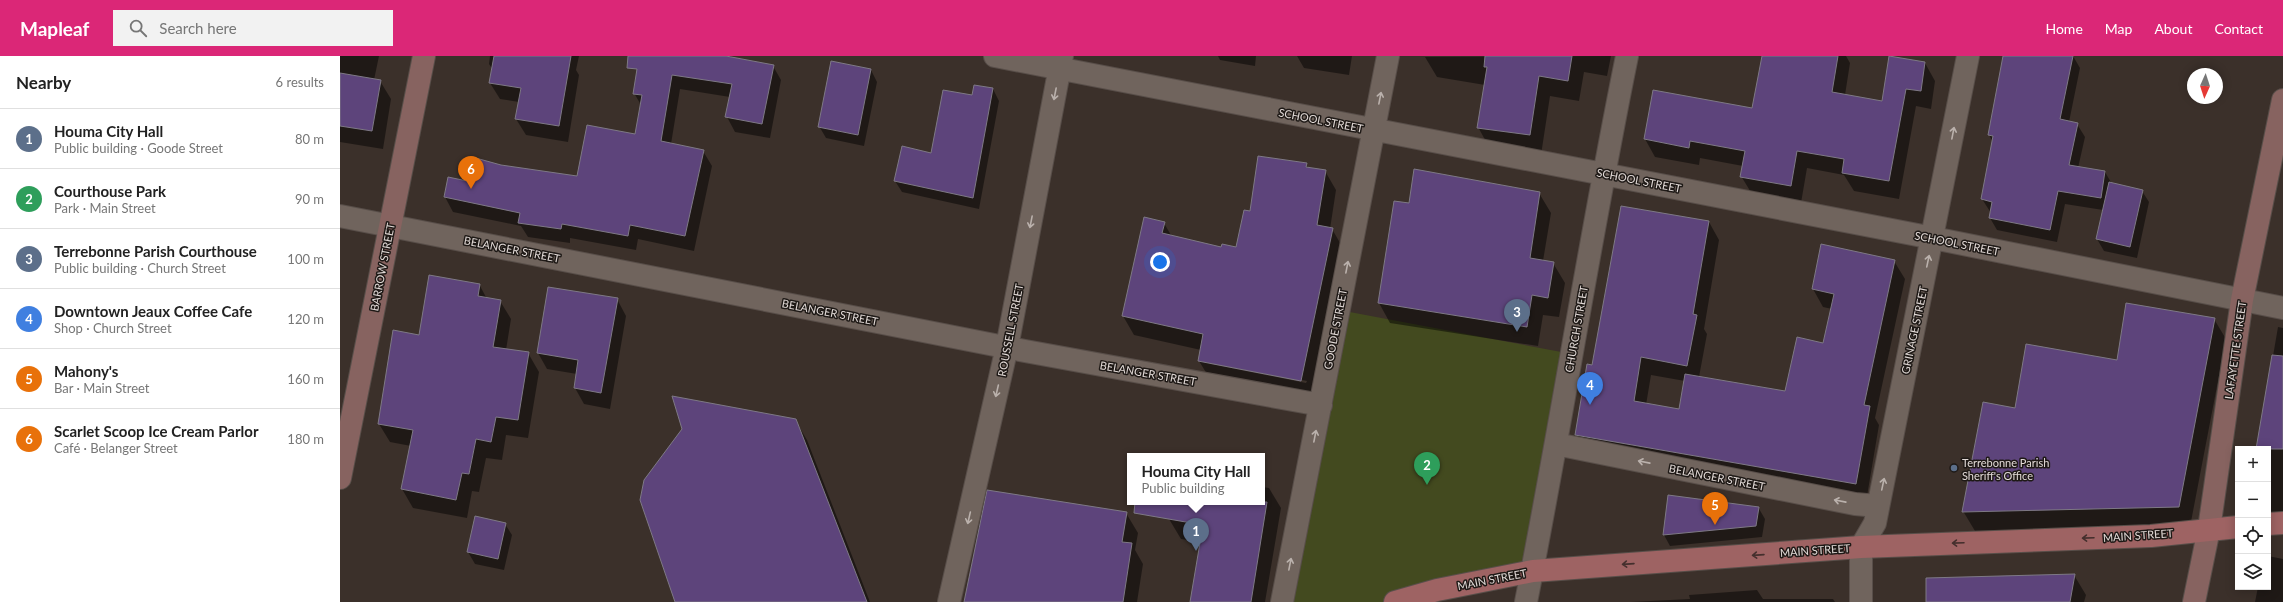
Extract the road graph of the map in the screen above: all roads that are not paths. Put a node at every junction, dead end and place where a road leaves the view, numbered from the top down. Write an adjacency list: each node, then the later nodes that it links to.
1 (424, 56): 11 (street, BARROW STREET)
2 (995, 56): 6 (street, SCHOOL STREET)
3 (1388, 56): 8 (street, GOODE STREET, one-way to 3)
4 (1627, 56): 9 (street, CHURCH STREET)
5 (1968, 56): 12 (street, GRINAGE STREET, one-way to 5)
6 (1060, 63): 8 (street, SCHOOL STREET); 15 (street, ROUSSELL STREET, one-way to 15)
7 (2283, 100): 13 (street, LAFAYETTE STREET)
8 (1374, 131): 9 (street, SCHOOL STREET); 16 (street, GOODE STREET, one-way to 8)
9 (1603, 173): 12 (street, SCHOOL STREET); 17 (street, CHURCH STREET)
10 (340, 216): 11 (street, BELANGER STREET)
11 (391, 225): 15 (street, BELANGER STREET); 18 (street, BARROW STREET)
12 (1933, 238): 13 (street, SCHOOL STREET); 19 (street, GRINAGE STREET, one-way to 12)
13 (2242, 300): 14 (street, SCHOOL STREET); 23 (street, LAFAYETTE STREET)
14 (2283, 308)
15 (1007, 347): 16 (street, BELANGER STREET); 26 (street, ROUSSELL STREET, one-way to 26)
16 (1321, 404): 27 (street, GOODE STREET, one-way to 16)
17 (1556, 444): 19 (street, BELANGER STREET, one-way to 17); 25 (street, CHURCH STREET)
18 (340, 478)
19 (1878, 506): 24 (street, GRINAGE STREET)
20 (2283, 523): 21 (main road)
21 (2271, 524)
22 (2235, 527): 23 (main road, MAIN STREET)
23 (2209, 529): 24 (main road, MAIN STREET, one-way to 24); 31 (street, LAFAYETTE STREET)
24 (1861, 547): 25 (main road, MAIN STREET, one-way to 25); 30 (street)
25 (1533, 571): 28 (main road, MAIN STREET); 29 (street, CHURCH STREET)
26 (949, 602)
27 (1282, 602)
28 (1395, 602)
29 (1526, 602)
30 (1861, 602)
31 (2194, 602)

